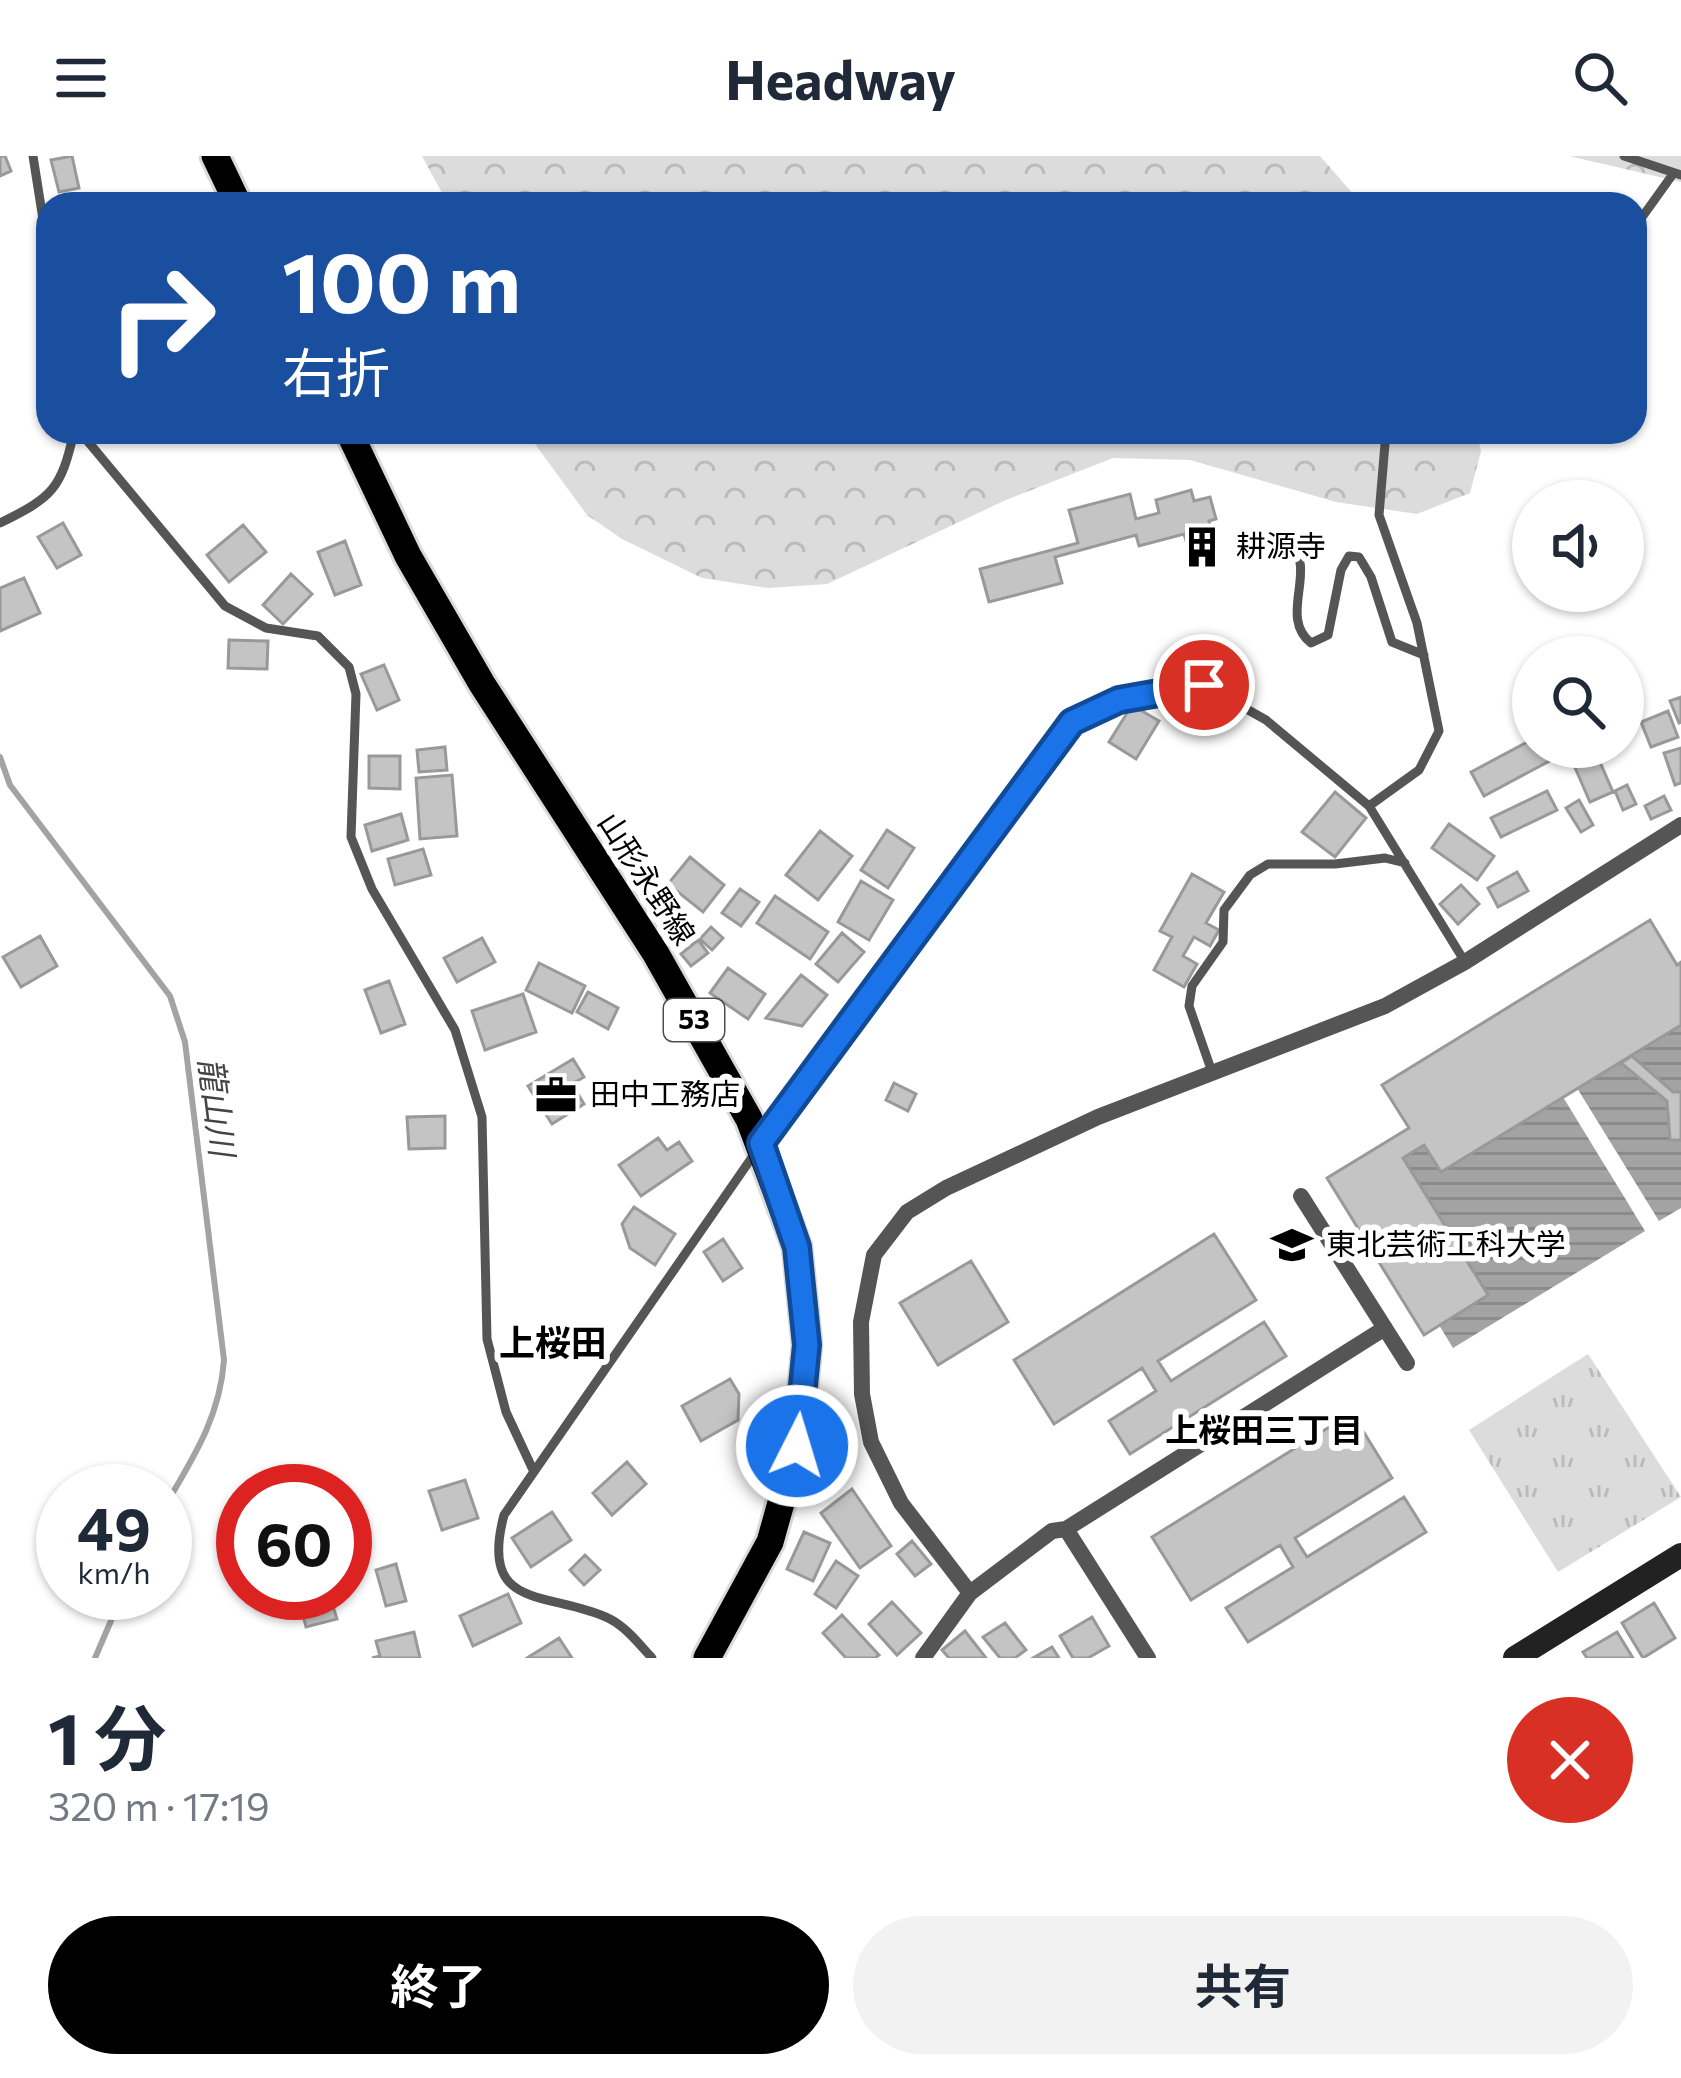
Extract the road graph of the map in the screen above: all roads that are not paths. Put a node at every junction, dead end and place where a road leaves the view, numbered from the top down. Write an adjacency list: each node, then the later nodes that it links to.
1 (32, 156): 5 (lane)
2 (215, 156): 6 (main road)
3 (1624, 156): 4 (lane)
4 (1677, 174): 7 (lane)
5 (38, 192)
6 (232, 192)
7 (1647, 212)
8 (74, 444): 12 (lane)
9 (87, 444): 24 (lane)
10 (355, 444): 20 (main road, 山形永野線 / 53)
11 (1386, 444): 14 (lane)
12 (0, 524)
13 (1288, 541): 14 (lane)
14 (1424, 655): 15 (lane)
15 (1370, 806): 17 (lane); 20 (lane)
16 (1681, 825): 18 (street)
17 (1405, 863): 18 (lane); 19 (lane)
18 (1466, 962): 19 (street)
19 (1212, 1072): 27 (street)
20 (761, 1143): 24 (lane); 29 (main road, 山形永野線 / 53)
21 (1301, 1196): 22 (street)
22 (1385, 1328): 23 (street); 25 (street)
23 (1407, 1364)
24 (533, 1472): 28 (lane)
25 (1066, 1529): 27 (street); 31 (street)
26 (1681, 1556): 32 (street)
27 (970, 1592): 30 (street)
28 (652, 1658)
29 (707, 1658)
30 (923, 1658)
31 (1148, 1658)
32 (1515, 1658)

